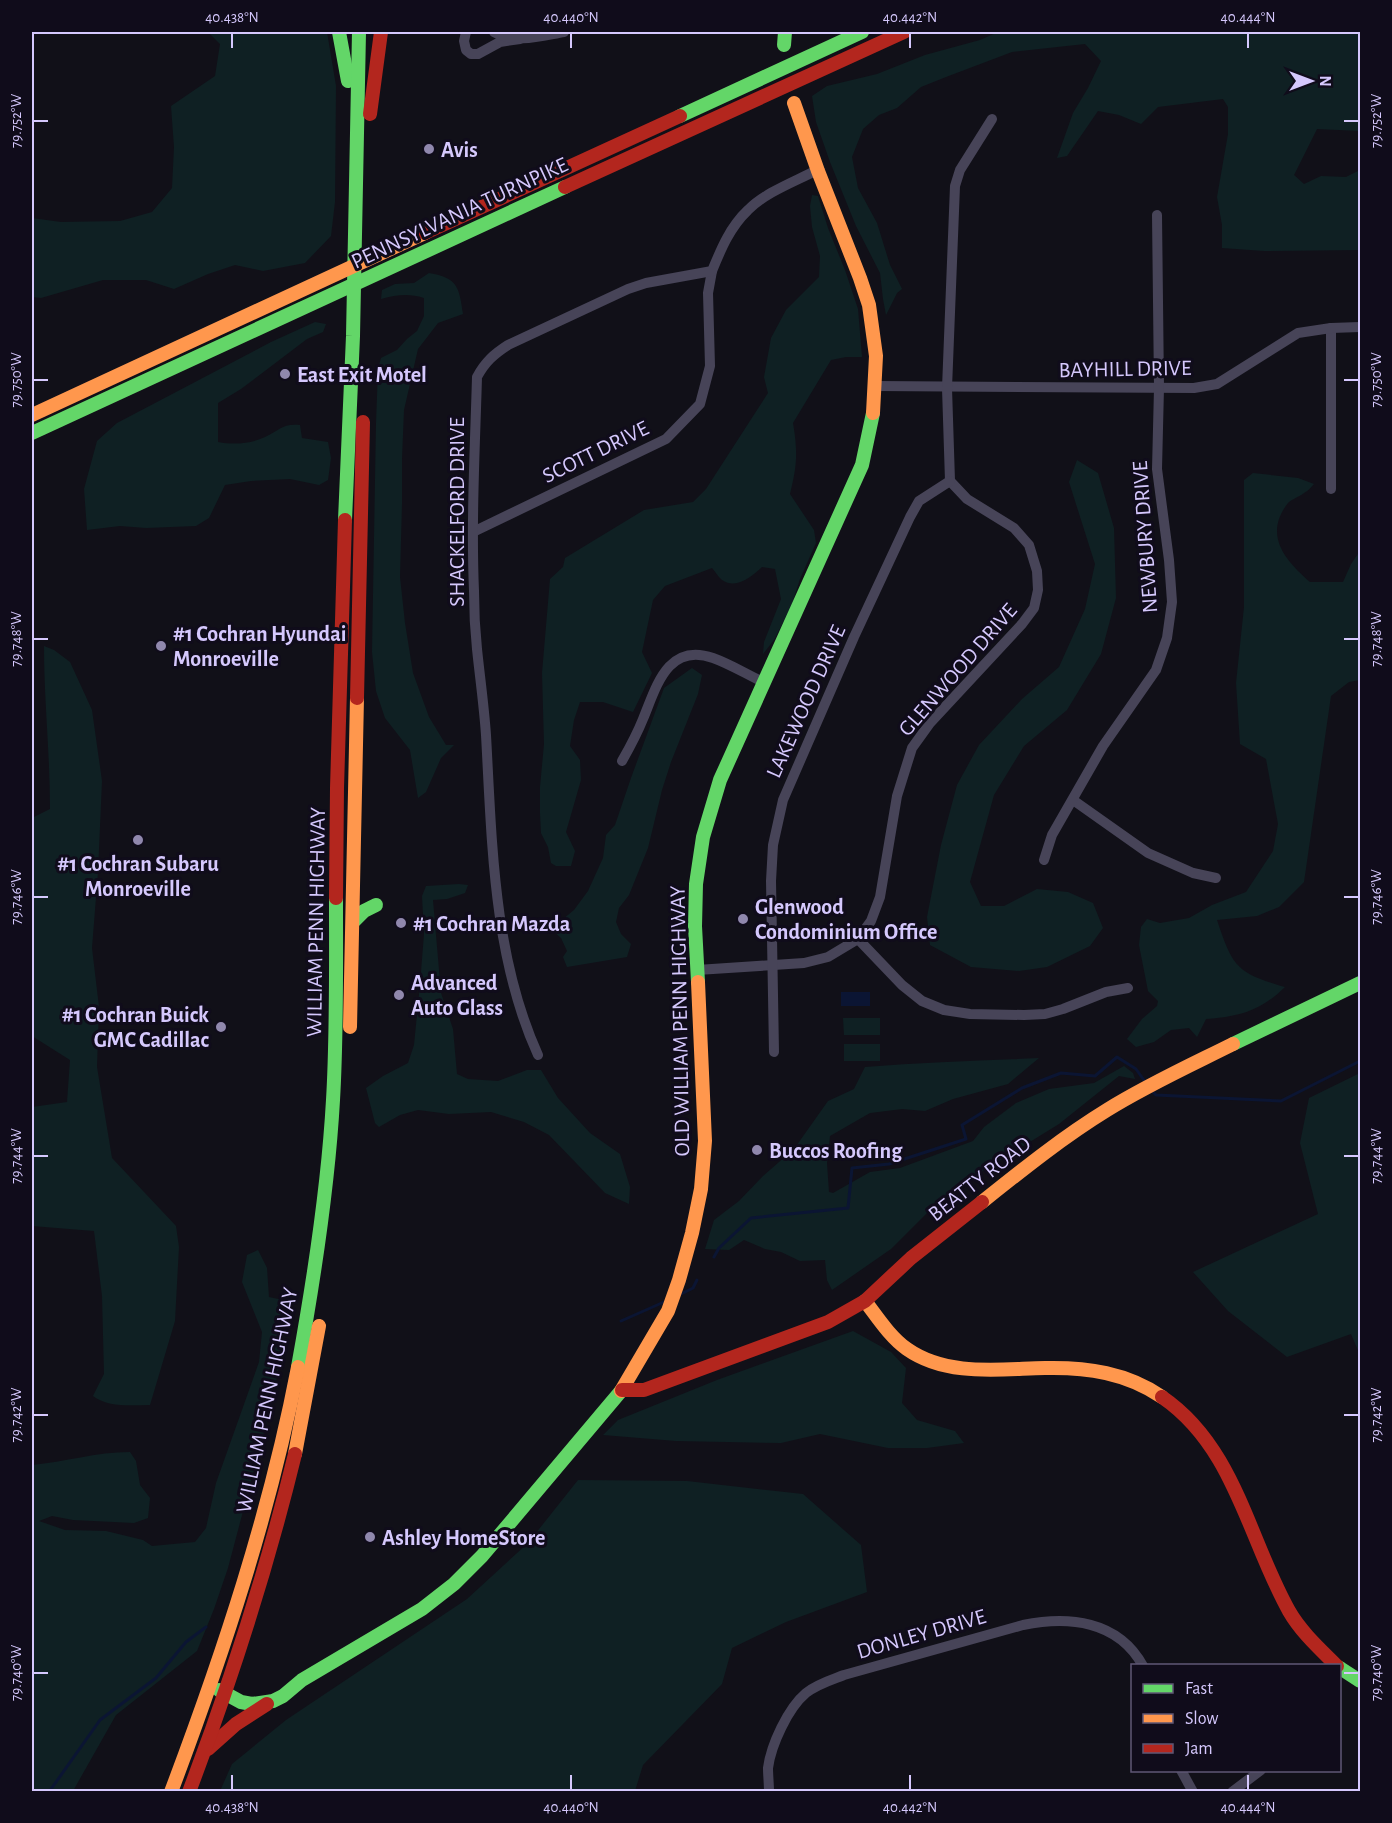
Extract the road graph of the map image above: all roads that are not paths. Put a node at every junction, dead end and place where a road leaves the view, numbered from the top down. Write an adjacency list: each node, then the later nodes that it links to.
1 (339, 32): 14 (main road)
2 (371, 32): 12 (main road, WILLIAM PENN HIGHWAY)
3 (381, 32): 12 (main road)
4 (466, 32): 10 (street)
5 (494, 32): 10 (street)
6 (564, 32): 10 (street)
7 (862, 32): 20 (main road, PENNSYLVANIA TURNPIKE)
8 (904, 32): 26 (main road, PENNSYLVANIA TURNPIKE)
9 (359, 36): 14 (main road, WILLIAM PENN HIGHWAY)
10 (520, 39)
11 (794, 103): 15 (main road, OLD WILLIAM PENN HIGHWAY)
12 (370, 114): 35 (main road, WILLIAM PENN HIGHWAY)
13 (992, 119): 22 (street)
14 (357, 139): 51 (main road, WILLIAM PENN HIGHWAY)
15 (817, 170): 17 (street); 21 (main road, OLD WILLIAM PENN HIGHWAY)
16 (1157, 215): 23 (street, NEWBURY DRIVE)
17 (712, 271): 29 (street, SCOTT DRIVE); 29 (street, SHACKELFORD DRIVE)
18 (1360, 327): 19 (street, BAYHILL DRIVE)
19 (1330, 328): 23 (street, BAYHILL DRIVE); 28 (street)
20 (103, 382): 24 (main road); 25 (main road, PENNSYLVANIA TURNPIKE)
21 (875, 386): 22 (street, BAYHILL DRIVE); 30 (main road, OLD WILLIAM PENN HIGHWAY)
22 (947, 388): 23 (street, BAYHILL DRIVE); 27 (street)
23 (1159, 388): 32 (street, NEWBURY DRIVE)
24 (42, 396)
25 (32, 415)
26 (32, 433)
27 (950, 481): 37 (street, GLENWOOD DRIVE); 38 (street, LAKEWOOD DRIVE)
28 (1331, 489)
29 (473, 532): 43 (street, SHACKELFORD DRIVE)
30 (763, 682): 31 (street); 39 (main road, OLD WILLIAM PENN HIGHWAY)
31 (622, 761)
32 (1073, 800): 33 (street, NEWBURY DRIVE); 34 (street)
33 (1044, 860)
34 (1216, 878)
35 (354, 886): 36 (main road, WILLIAM PENN HIGHWAY); 36 (main road)
36 (353, 922): 52 (main road, WILLIAM PENN HIGHWAY)
37 (858, 939): 38 (street, GLENWOOD DRIVE); 41 (street)
38 (773, 966): 39 (street, GLENWOOD DRIVE); 42 (street, LAKEWOOD DRIVE)
39 (697, 970): 45 (main road, OLD WILLIAM PENN HIGHWAY)
40 (1360, 983): 44 (main road, BEATTY ROAD)
41 (1128, 988)
42 (774, 1052)
43 (538, 1055)
44 (865, 1301): 45 (main road, BEATTY ROAD); 47 (main road)
45 (622, 1390): 49 (main road, OLD WILLIAM PENN HIGHWAY)
46 (1142, 1664): 59 (street, DONLEY DRIVE)
47 (1333, 1664)
48 (1341, 1672): 50 (main road)
49 (302, 1680): 52 (main road, OLD WILLIAM PENN HIGHWAY); 53 (main road, OLD WILLIAM PENN HIGHWAY)
50 (1360, 1681)
51 (211, 1684): 52 (main road, OLD WILLIAM PENN HIGHWAY); 57 (main road, WILLIAM PENN HIGHWAY)
52 (227, 1690): 53 (main road, OLD WILLIAM PENN HIGHWAY); 54 (main road, WILLIAM PENN HIGHWAY)
53 (269, 1702): 54 (main road)
54 (204, 1754): 58 (main road, WILLIAM PENN HIGHWAY)
55 (1182, 1772): 60 (street)
56 (1259, 1772): 61 (street)
57 (171, 1791)
58 (189, 1791)
59 (769, 1791)
60 (1193, 1791)
61 (1232, 1791)

